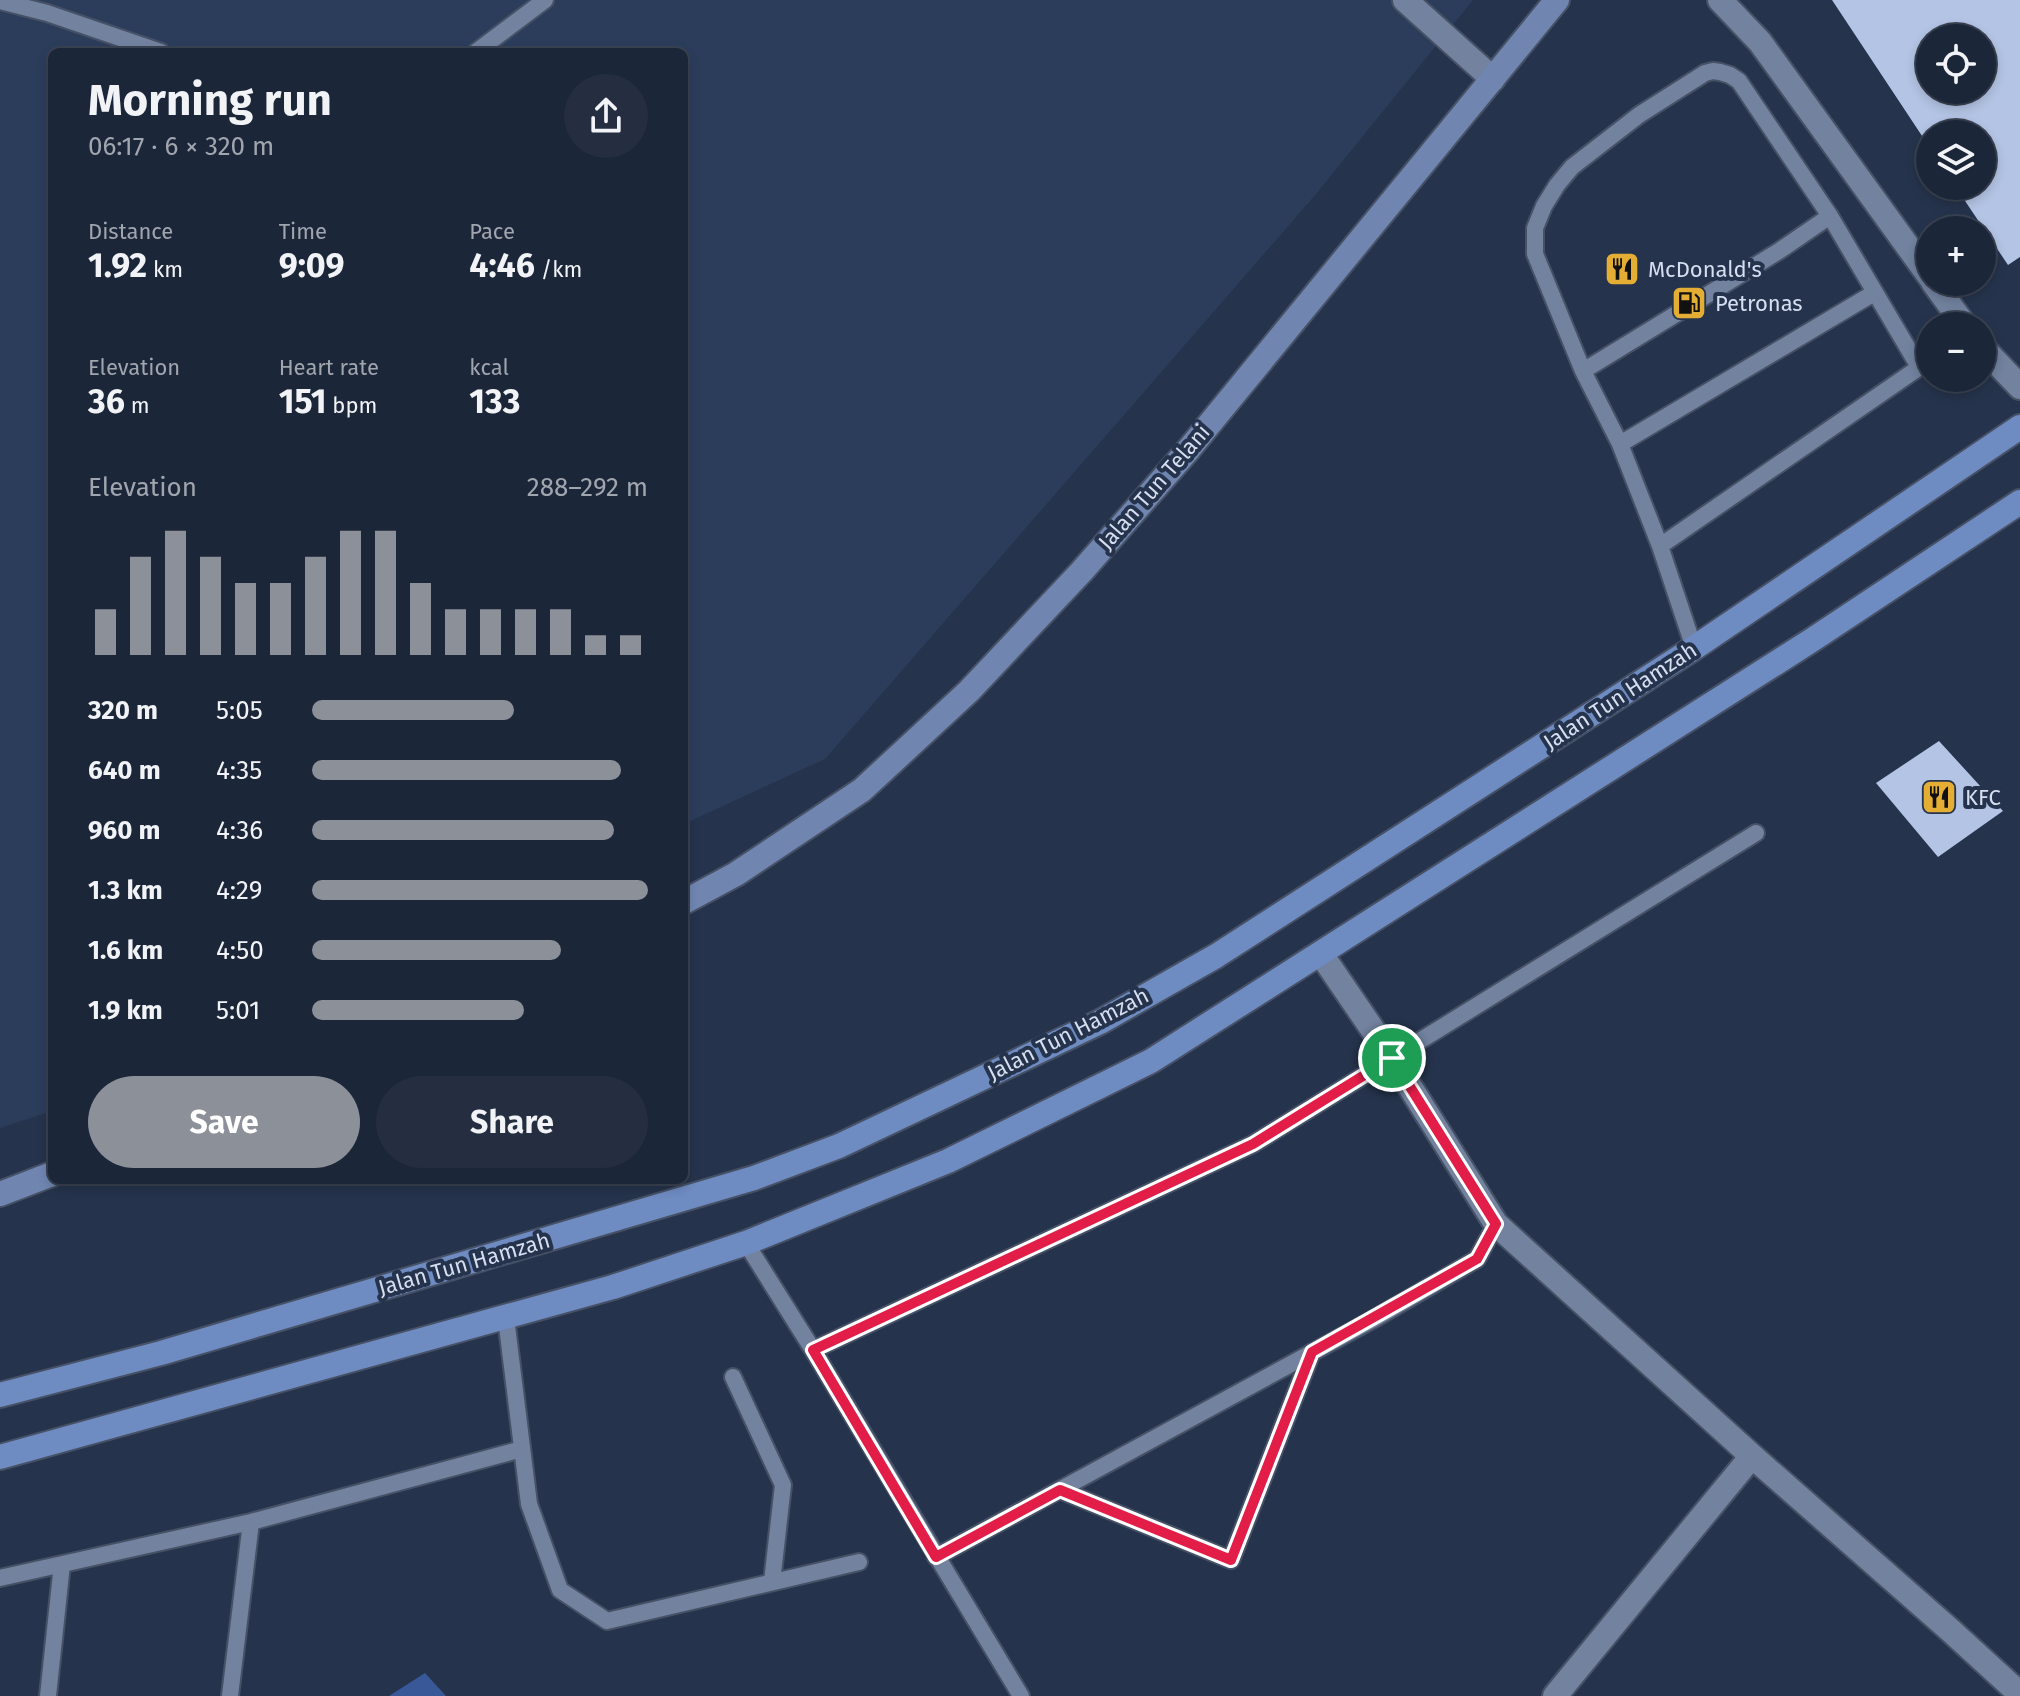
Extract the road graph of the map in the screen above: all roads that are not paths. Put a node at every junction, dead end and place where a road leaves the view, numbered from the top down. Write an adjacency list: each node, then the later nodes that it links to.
1 (545, 0): 7 (lane)
2 (1405, 0): 8 (street)
3 (1557, 0): 8 (street, Jalan Tun Telani)
4 (1720, 0): 10 (street)
5 (0, 1): 6 (lane)
6 (149, 48)
7 (481, 48)
8 (1493, 79): 23 (street, Jalan Tun Telani)
9 (1830, 216): 11 (lane); 15 (lane); 15 (lane)
10 (1916, 258)
11 (1874, 293): 12 (lane); 18 (lane)
12 (1916, 352)
13 (1996, 362): 16 (street)
14 (1916, 369): 20 (lane)
15 (1583, 371): 18 (lane)
16 (2020, 387)
17 (2020, 427): 21 (main road, Jalan Tun Hamzah)
18 (1620, 444): 20 (lane)
19 (2020, 502): 24 (main road)
20 (1660, 546): 21 (lane)
21 (1694, 648): 33 (main road, Jalan Tun Hamzah)
22 (1756, 833): 25 (lane)
23 (688, 900)
24 (1321, 954): 25 (street); 29 (main road)
25 (1392, 1058): 28 (street); 31 (lane)
26 (48, 1176): 27 (street)
27 (0, 1194)
28 (1496, 1224): 32 (lane); 38 (street)
29 (746, 1243): 30 (main road); 31 (lane)
30 (506, 1318): 37 (lane); 39 (main road)
31 (813, 1350): 42 (lane)
32 (1312, 1352): 40 (lane); 40 (lane)
33 (161, 1353): 35 (main road); 36 (main road, Jalan Tun Hamzah)
34 (733, 1377): 46 (lane)
35 (0, 1383)
36 (0, 1395)
37 (522, 1449): 41 (lane); 46 (lane)
38 (1752, 1456): 47 (street); 51 (street)
39 (0, 1457)
40 (1060, 1490): 42 (lane)
41 (251, 1522): 44 (lane); 49 (lane)
42 (936, 1557): 50 (lane)
43 (859, 1562): 46 (lane)
44 (62, 1564): 45 (lane); 48 (lane)
45 (0, 1578)
46 (772, 1582)
47 (2020, 1694)
48 (48, 1696)
49 (230, 1696)
50 (1021, 1696)
51 (1555, 1696)

